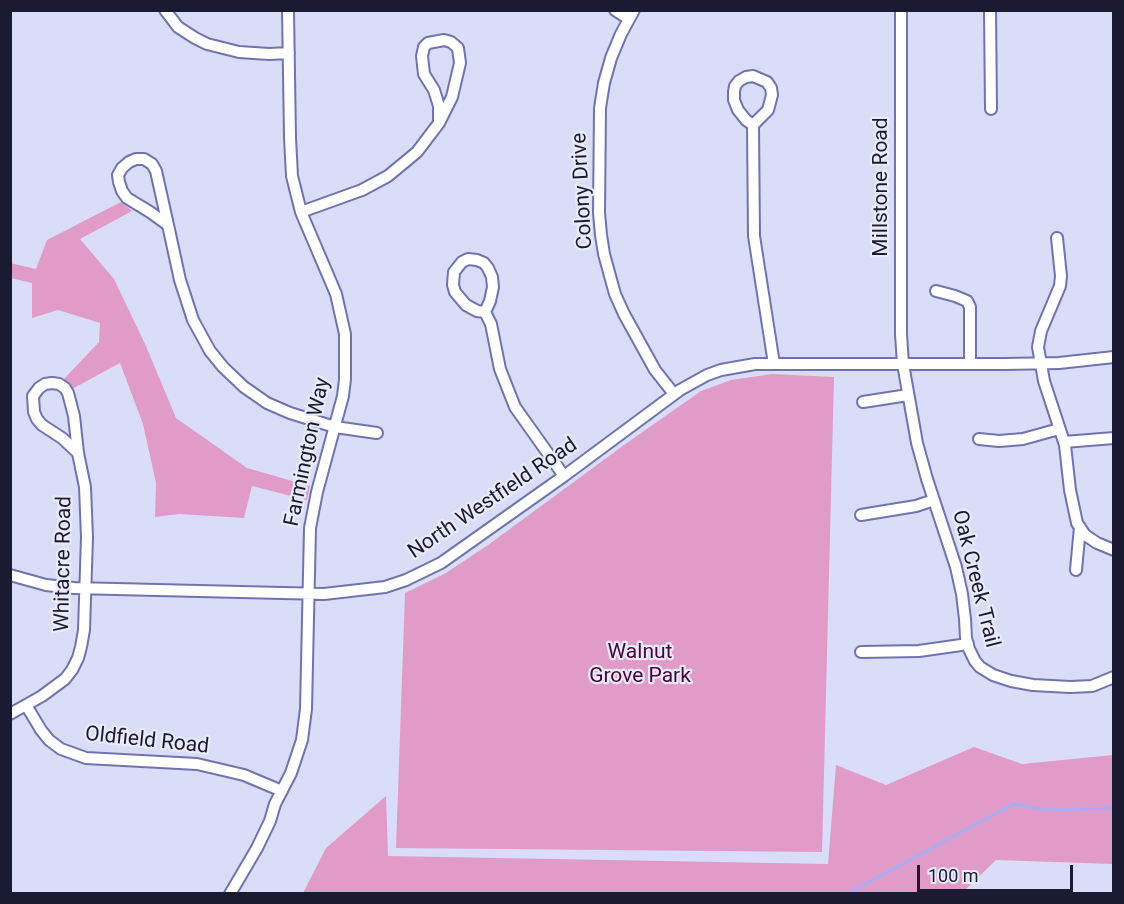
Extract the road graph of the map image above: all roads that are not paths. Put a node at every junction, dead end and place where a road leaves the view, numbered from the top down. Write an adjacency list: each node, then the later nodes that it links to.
1 (165, 10): 7 (street)
2 (288, 10): 7 (street, Farmington Way)
3 (615, 10): 6 (street)
4 (901, 10): 19 (street, Millstone Road)
5 (990, 10): 8 (street)
6 (632, 15): 21 (street, Colony Drive)
7 (289, 53): 11 (street, Farmington Way)
8 (991, 109)
9 (439, 123): 9 (street); 11 (street)
10 (753, 125): 10 (street); 18 (street)
11 (301, 212): 24 (street, Farmington Way)
12 (168, 225): 12 (street); 24 (street)
13 (1058, 238): 17 (street)
14 (936, 291): 20 (street)
15 (485, 312): 15 (street); 31 (street)
16 (1113, 357): 17 (street, North Westfield Road)
17 (1040, 363): 20 (street, North Westfield Road); 25 (street)
18 (774, 364): 19 (street, North Westfield Road); 21 (street, North Westfield Road)
19 (903, 364): 20 (street, North Westfield Road); 22 (street, Oak Creek Trail)
20 (970, 364)
21 (674, 394): 31 (street, North Westfield Road)
22 (908, 395): 23 (street); 32 (street, Oak Creek Trail)
23 (863, 402)
24 (335, 427): 26 (street); 39 (street, Farmington Way)
25 (1059, 429): 28 (street); 29 (street)
26 (377, 432)
27 (1113, 438): 29 (street)
28 (979, 440)
29 (1064, 442): 34 (street)
30 (78, 453): 30 (street, Whitacre Road); 38 (street, Whitacre Road)
31 (564, 476): 39 (street, North Westfield Road)
32 (934, 500): 33 (street); 40 (street, Oak Creek Trail)
33 (861, 515)
34 (1080, 527): 35 (street); 36 (street)
35 (1113, 550)
36 (1076, 570)
37 (10, 575): 38 (street, North Westfield Road)
38 (85, 588): 39 (street, North Westfield Road); 43 (street, Whitacre Road)
39 (309, 593): 45 (street, Farmington Way)
40 (968, 645): 41 (street); 42 (street, Oak Creek Trail)
41 (861, 652)
42 (1113, 677)
43 (26, 705): 44 (street, Whitacre Road); 45 (street, Oldfield Road)
44 (10, 714)
45 (282, 791): 46 (street, Farmington Way)
46 (230, 894)

